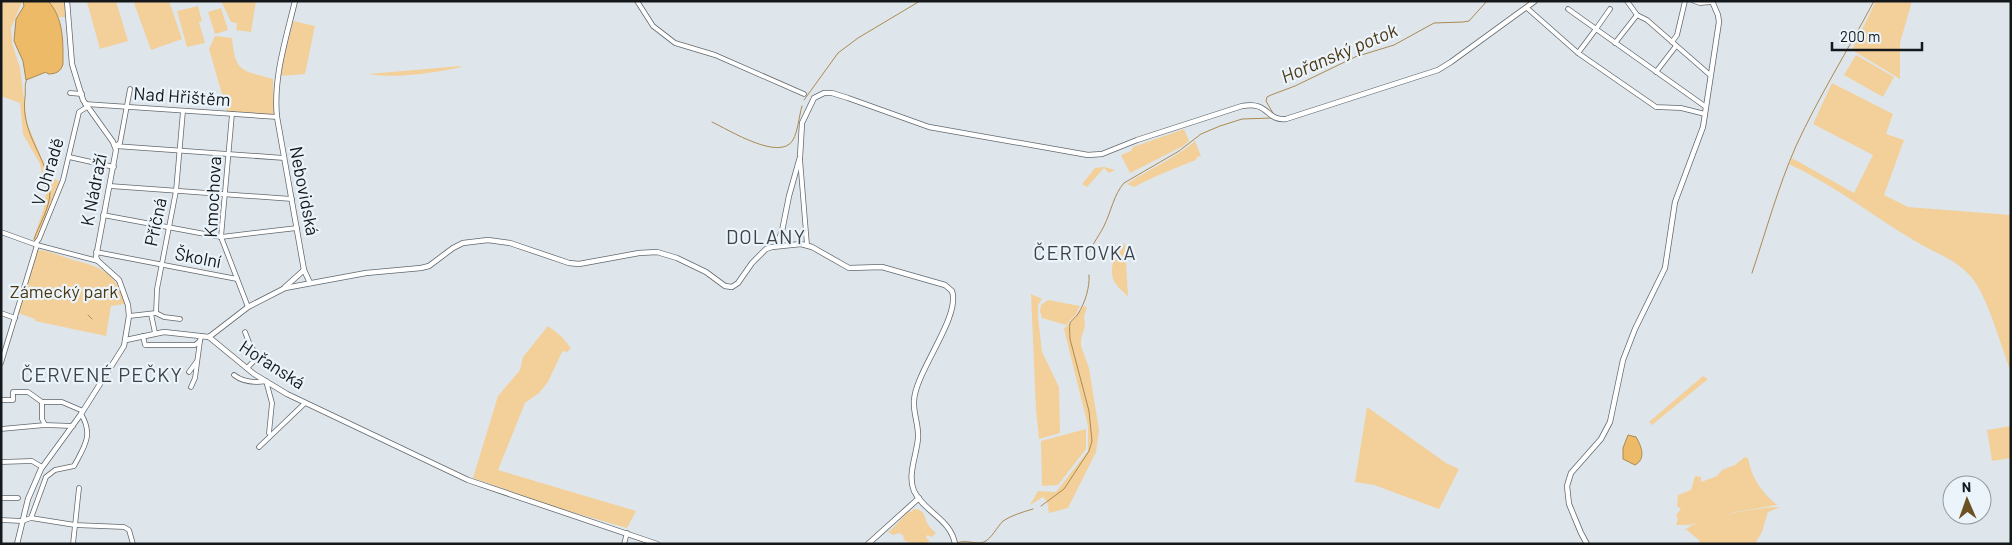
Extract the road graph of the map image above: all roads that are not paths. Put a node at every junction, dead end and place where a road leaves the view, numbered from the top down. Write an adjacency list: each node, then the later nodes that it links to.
1 (67, 1): 21 (street, K Nádraží)
2 (295, 1): 30 (street, Nebovidská)
3 (637, 1): 22 (street)
4 (1535, 1): 9 (street)
5 (1627, 1): 12 (street)
6 (1685, 1): 15 (street)
7 (1694, 1): 8 (street)
8 (1712, 2): 18 (street)
9 (1526, 8): 16 (street); 35 (street)
10 (1610, 9): 13 (street)
11 (1568, 10): 13 (street)
12 (1637, 16): 14 (street); 15 (street)
13 (1596, 29): 14 (street); 16 (street)
14 (1615, 43): 17 (street)
15 (1674, 44): 17 (street); 18 (street)
16 (1578, 54): 29 (street)
17 (1656, 72): 25 (street)
18 (1710, 74): 25 (street)
19 (130, 89): 24 (street)
20 (70, 93): 21 (street)
21 (82, 94): 23 (street, K Nádraží)
22 (804, 94)
23 (85, 103): 24 (street, Nad Hřištěm); 27 (street); 27 (street, V Ohradě); 31 (street, K Nádraží)
24 (127, 107): 26 (street, Nad Hřištěm); 31 (street)
25 (1706, 107): 29 (street)
26 (182, 111): 28 (street, Nad Hřištěm); 32 (street, Příčná)
27 (80, 112): 34 (street, V Ohradě)
28 (232, 114): 30 (street, Nad Hřištěm); 33 (street, Kmochova)
29 (1705, 114): 104 (street)
30 (277, 117): 36 (street, Nebovidská)
31 (115, 146): 32 (street); 37 (street, K Nádraží)
32 (180, 150): 33 (street); 39 (street, Příčná)
33 (229, 153): 36 (street); 40 (street, Kmochova)
34 (69, 157): 37 (street); 47 (street, V Ohradě)
35 (800, 157): 48 (street); 49 (street)
36 (284, 158): 41 (street, Nebovidská)
37 (114, 167): 38 (street, K Nádraží)
38 (110, 186): 39 (street); 42 (street, K Nádraží)
39 (176, 191): 40 (street); 43 (street, Příčná)
40 (226, 195): 41 (street); 46 (street, Kmochova)
41 (292, 199): 44 (street, Nebovidská)
42 (104, 215): 43 (street); 50 (street, K Nádraží)
43 (169, 228): 46 (street); 52 (street, Příčná)
44 (297, 228): 46 (street); 53 (street, Nebovidská)
45 (1, 232): 47 (street)
46 (221, 237): 54 (street, Kmochova)
47 (37, 245): 51 (street); 62 (street, V Ohradě)
48 (807, 245): 49 (street); 91 (street)
49 (776, 246): 55 (street)
50 (96, 252): 51 (street, K Nádraží); 52 (street, Školní)
51 (98, 261): 61 (street)
52 (161, 264): 54 (street, Školní); 59 (street, Příčná)
53 (304, 270): 55 (street, Nebovidská); 56 (street)
54 (237, 279): 57 (street, Kmochova)
55 (310, 283): 56 (street)
56 (285, 288): 57 (street)
57 (248, 307): 67 (street)
58 (1, 313): 62 (street)
59 (156, 313): 60 (street); 63 (street)
60 (151, 314): 61 (street); 65 (street)
61 (129, 316): 69 (street)
62 (15, 318): 71 (street, V Ohradě)
63 (180, 319)
64 (245, 332): 72 (street)
65 (155, 333): 66 (street); 68 (street)
66 (143, 336): 68 (street); 69 (street)
67 (209, 337): 68 (street); 72 (street, Hořanská)
68 (201, 339): 70 (street)
69 (126, 340): 80 (street)
70 (197, 361): 73 (street); 76 (street)
71 (1, 363)
72 (247, 368): 75 (street, Hořanská)
73 (189, 372)
74 (234, 375): 75 (street)
75 (266, 381): 79 (street, Hořanská); 84 (street)
76 (191, 388)
77 (1, 400): 78 (street)
78 (42, 402): 80 (street); 81 (street)
79 (305, 403): 85 (street); 96 (street, Hořanská)
80 (82, 413): 82 (street); 92 (street)
81 (45, 426): 82 (street); 83 (street)
82 (73, 426): 87 (street)
83 (1, 429)
84 (268, 433)
85 (259, 448)
86 (1, 462): 87 (street)
87 (42, 467): 94 (street)
88 (79, 488): 95 (street)
89 (1, 498): 90 (street)
90 (18, 498)
91 (919, 498): 97 (street); 103 (street)
92 (31, 518): 94 (street); 95 (street)
93 (1, 520): 94 (street)
94 (22, 521): 98 (street)
95 (75, 525): 99 (street); 100 (street)
96 (627, 533): 101 (street); 102 (street, Hořanská)
97 (955, 541)
98 (17, 544)
99 (73, 544)
100 (133, 544)
101 (624, 544)
102 (657, 544)
103 (868, 544)
104 (1587, 544)

